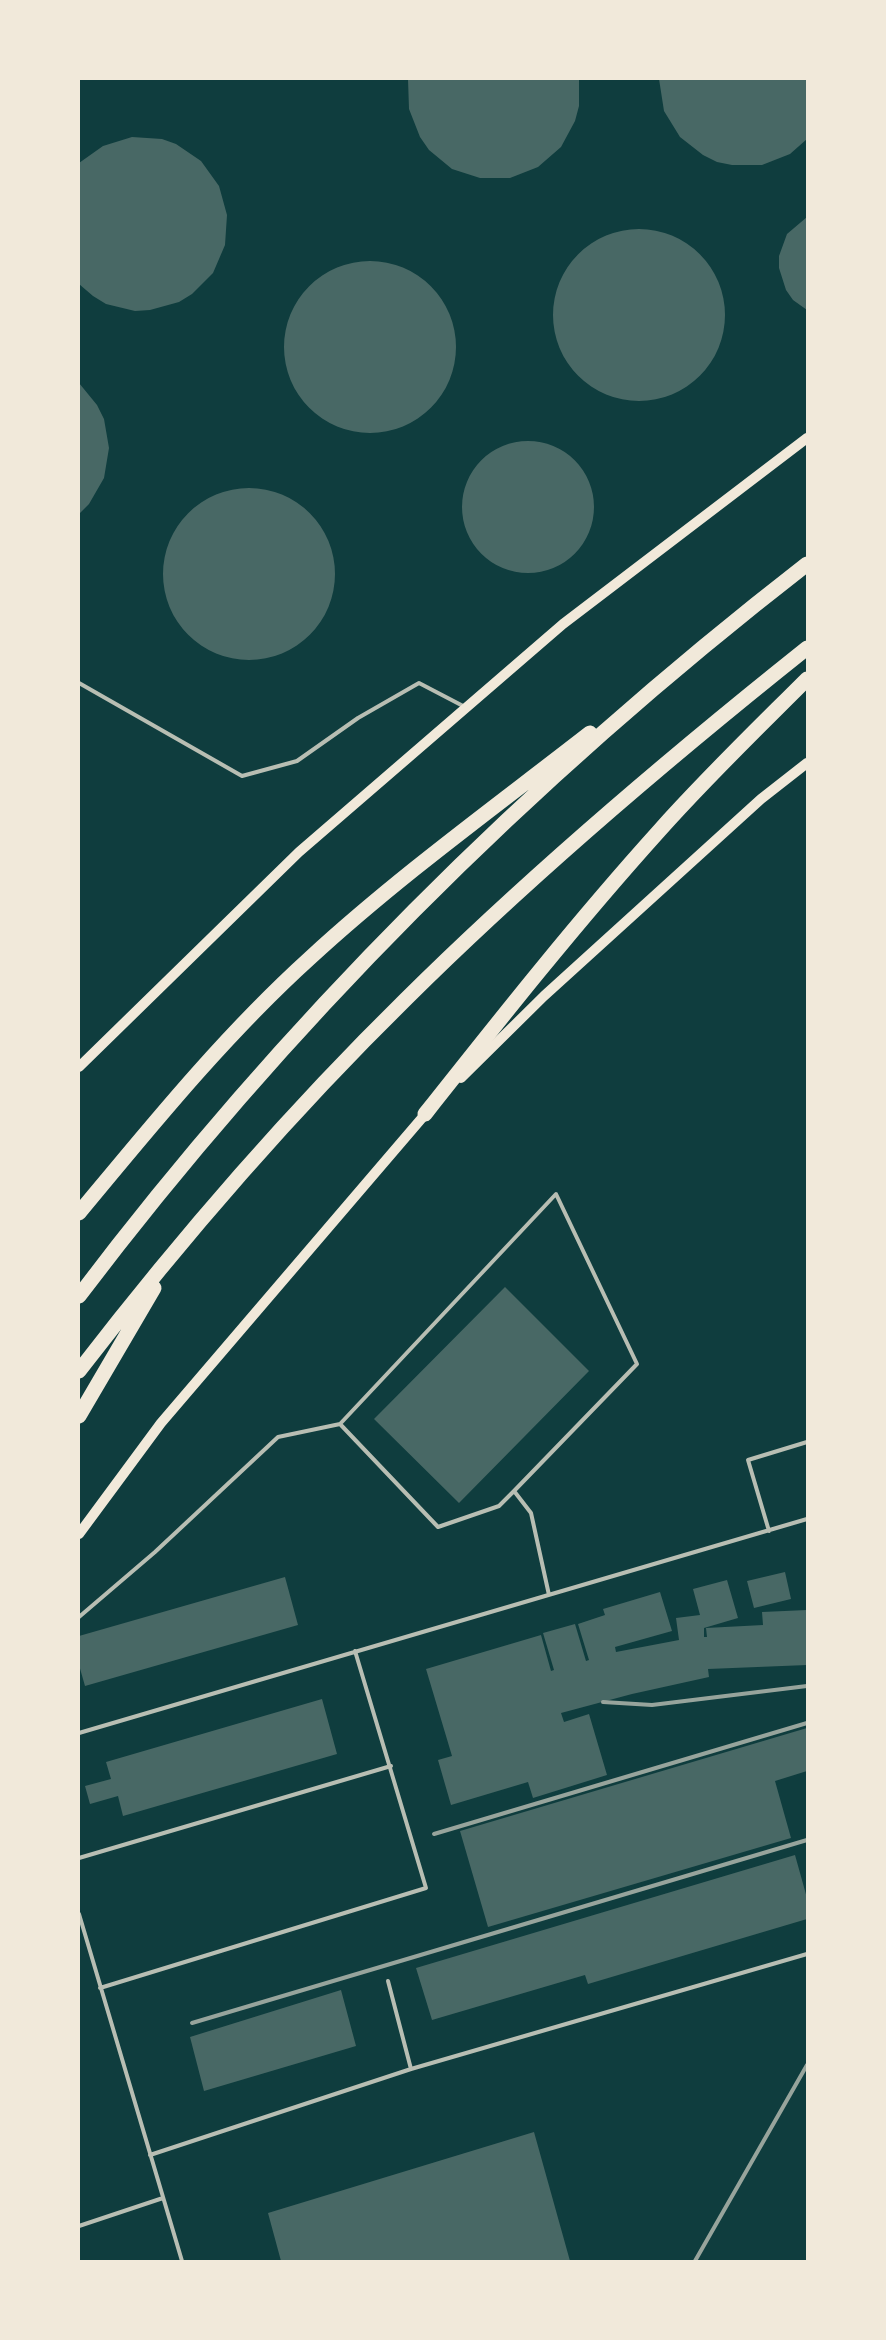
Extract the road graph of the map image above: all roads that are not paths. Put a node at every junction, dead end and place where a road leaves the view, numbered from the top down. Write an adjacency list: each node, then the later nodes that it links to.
1 (807, 438): 7 (main road)
2 (807, 564): 3 (highway)
3 (737, 618): 11 (highway); 12 (highway)
4 (807, 648): 13 (highway)
5 (807, 679): 10 (highway)
6 (79, 683): 7 (lane)
7 (467, 708): 9 (main road)
8 (807, 763): 10 (main road)
9 (79, 1067)
10 (424, 1114): 23 (main road)
11 (79, 1213)
12 (142, 1213): 14 (highway); 15 (highway)
13 (188, 1234): 16 (highway); 17 (highway)
14 (79, 1284)
15 (79, 1296)
16 (79, 1372)
17 (79, 1416)
18 (340, 1424): 20 (lane); 20 (lane); 25 (lane)
19 (807, 1442): 22 (lane)
20 (514, 1491): 24 (lane)
21 (807, 1519): 22 (lane)
22 (769, 1531): 24 (lane)
23 (79, 1534)
24 (549, 1595): 26 (lane)
25 (79, 1617)
26 (355, 1651): 27 (lane); 28 (lane)
27 (79, 1733)
28 (391, 1766): 29 (lane); 33 (lane)
29 (79, 1858)
30 (79, 1914): 33 (lane)
31 (807, 1954): 34 (lane)
32 (388, 1980): 34 (lane)
33 (100, 1988): 35 (lane)
34 (411, 2070): 35 (lane)
35 (150, 2155): 36 (lane)
36 (163, 2198): 37 (lane); 38 (lane)
37 (79, 2226)
38 (182, 2261)

